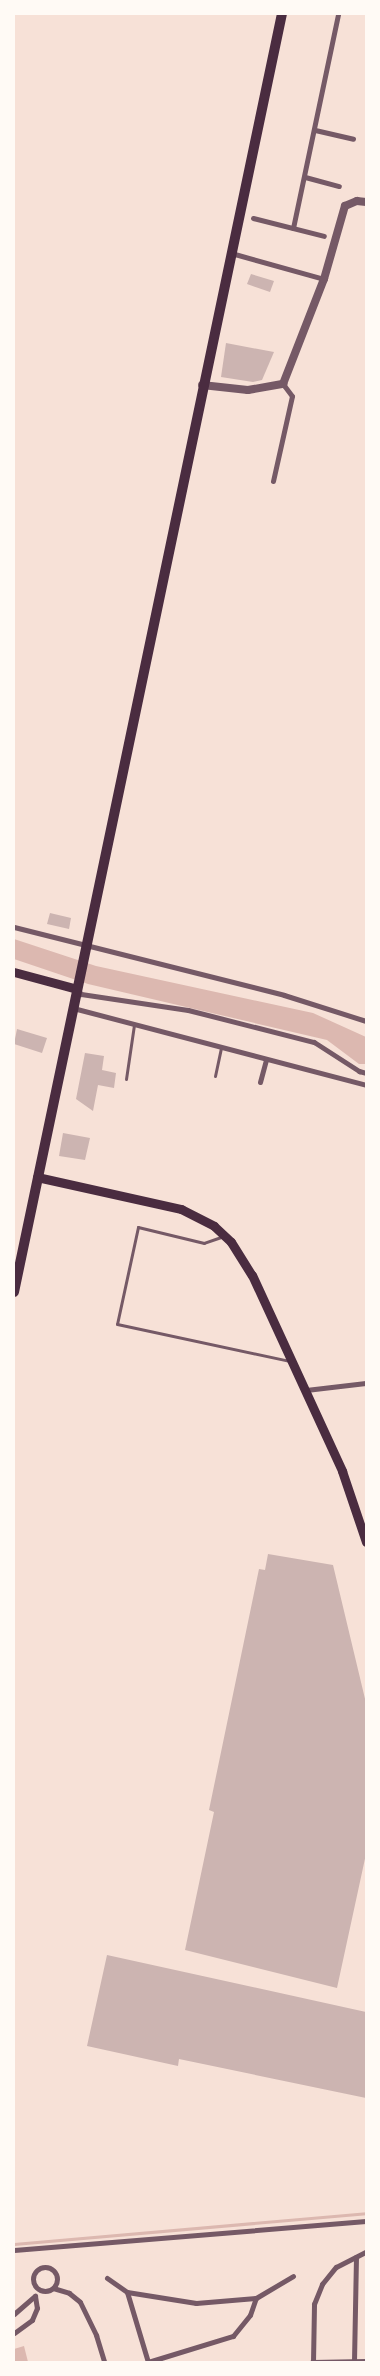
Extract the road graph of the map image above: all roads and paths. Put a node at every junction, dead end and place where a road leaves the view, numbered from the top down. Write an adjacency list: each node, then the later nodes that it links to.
1 (282, 14): 11 (highway)
2 (338, 14): 3 (street)
3 (315, 130): 4 (street); 5 (street)
4 (353, 139)
5 (305, 177): 6 (street); 9 (street)
6 (339, 186)
7 (366, 202): 12 (street)
8 (253, 218): 9 (street)
9 (293, 228): 10 (street)
10 (324, 236)
11 (231, 253): 12 (street); 14 (highway)
12 (324, 279): 13 (street)
13 (283, 384): 14 (street); 15 (street)
14 (202, 385): 17 (highway)
15 (273, 482)
16 (14, 927): 17 (street)
17 (86, 947): 19 (highway); 20 (street)
18 (14, 972): 19 (main road)
19 (77, 997): 21 (street); 24 (street); 29 (highway)
20 (366, 1021)
21 (134, 1025): 22 (street); 26 (lane)
22 (221, 1048): 23 (street); 25 (lane)
23 (266, 1060): 27 (street); 28 (street)
24 (366, 1072)
25 (215, 1076)
26 (126, 1079)
27 (260, 1082)
28 (366, 1085)
29 (37, 1177): 30 (main road); 31 (highway)
30 (224, 1235): 32 (main road); 32 (lane)
31 (14, 1292)
32 (292, 1362): 34 (main road)
33 (366, 1383): 34 (street)
34 (306, 1390): 35 (main road)
35 (366, 1542)
36 (366, 2222): 37 (street)
37 (14, 2250)
38 (366, 2252): 39 (street)
39 (356, 2257): 49 (street); 53 (street)
40 (293, 2276): 46 (street)
41 (107, 2278): 44 (street)
42 (38, 2288): 43 (street); 43 (street); 45 (street)
43 (53, 2288): 51 (street)
44 (127, 2292): 46 (street); 52 (street)
45 (35, 2296): 47 (street); 48 (street)
46 (256, 2298): 52 (street)
47 (14, 2314)
48 (14, 2333)
49 (354, 2361): 50 (street); 53 (street)
50 (366, 2361)
51 (104, 2362)
52 (148, 2362)
53 (312, 2362)

